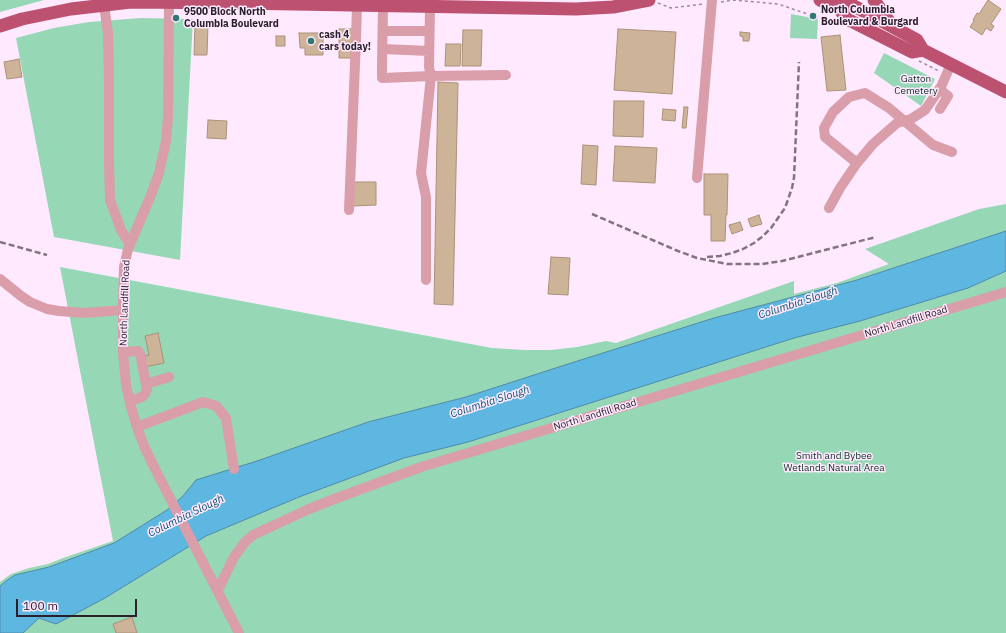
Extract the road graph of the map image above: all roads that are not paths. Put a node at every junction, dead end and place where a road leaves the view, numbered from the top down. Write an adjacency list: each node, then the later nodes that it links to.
1 (820, 0): 7 (main road)
2 (874, 0): 13 (main road)
3 (192, 1): 5 (main road); 9 (main road)
4 (653, 1): 11 (main road)
5 (169, 2): 8 (main road); 31 (street, North Landfill Road)
6 (712, 2): 28 (street)
7 (838, 3): 13 (main road); 18 (main road)
8 (104, 5): 12 (main road); 31 (street)
9 (356, 5): 10 (main road); 30 (street)
10 (383, 6): 11 (main road); 14 (street)
11 (430, 7): 15 (street)
12 (0, 26)
13 (894, 27): 18 (main road)
14 (383, 31): 15 (street); 16 (street)
15 (429, 31): 17 (street)
16 (382, 49): 17 (street); 20 (street)
17 (429, 50): 20 (street)
18 (923, 50): 19 (main road)
19 (950, 64): 22 (street); 23 (main road)
20 (430, 71): 21 (street); 33 (street)
21 (506, 75)
22 (939, 89): 24 (street); 25 (street)
23 (1006, 92)
24 (940, 109)
25 (904, 121): 26 (street); 27 (street); 27 (street)
26 (952, 152)
27 (857, 163): 29 (street)
28 (697, 178)
29 (829, 208)
30 (349, 210)
31 (130, 245): 35 (street, North Landfill Road)
32 (0, 279): 35 (street)
33 (426, 280)
34 (1006, 292): 42 (street, North Landfill Road)
35 (123, 310): 36 (street, North Landfill Road)
36 (123, 352): 38 (street); 39 (street, North Landfill Road)
37 (169, 377): 38 (street)
38 (146, 384): 39 (street)
39 (130, 401): 40 (street, North Landfill Road)
40 (137, 427): 41 (street); 42 (street, North Landfill Road)
41 (234, 469)
42 (216, 587): 43 (street, North Landfill Road)
43 (238, 632)

